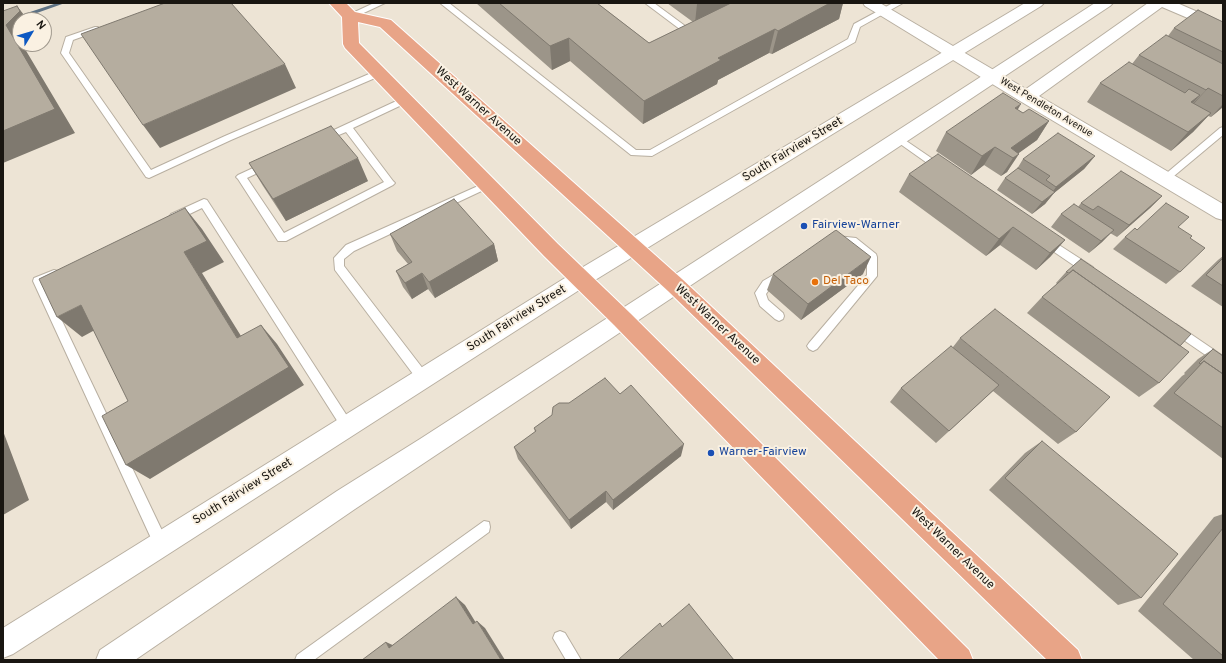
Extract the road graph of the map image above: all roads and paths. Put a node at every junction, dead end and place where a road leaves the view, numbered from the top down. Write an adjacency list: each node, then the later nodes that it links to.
1 (337, 3): 11 (main road)
2 (381, 3): 11 (lane)
3 (444, 3): 10 (lane)
4 (649, 3): 14 (lane)
5 (899, 3): 10 (lane)
6 (1036, 3): 15 (main road, South Fairview Street)
7 (1105, 3): 17 (main road)
8 (1158, 3): 18 (street)
9 (1164, 3): 13 (street)
10 (877, 7): 15 (street, West Pendleton Avenue)
11 (350, 16): 16 (main road); 32 (main road, West Warner Avenue)
12 (104, 26): 16 (lane)
13 (1223, 28)
14 (692, 34)
15 (953, 54): 17 (street, West Pendleton Avenue); 32 (main road, South Fairview Street)
16 (379, 73): 19 (main road)
17 (992, 76): 18 (street, West Pendleton Avenue); 22 (main road)
18 (1026, 97): 26 (street, West Pendleton Avenue)
19 (405, 100): 20 (lane); 27 (main road)
20 (347, 127): 23 (lane); 24 (lane)
21 (1223, 130): 26 (lane)
22 (899, 139): 25 (lane); 37 (main road)
23 (319, 141)
24 (276, 160)
25 (950, 175)
26 (1165, 179): 28 (street, West Pendleton Avenue)
27 (486, 185): 36 (main road); 43 (lane)
28 (1223, 213)
29 (168, 220): 44 (lane)
30 (1035, 233): 35 (lane)
31 (828, 242): 41 (lane)
32 (633, 247): 36 (main road, South Fairview Street); 37 (main road, West Warner Avenue)
33 (792, 266): 38 (lane)
34 (67, 268): 46 (lane)
35 (1100, 277)
36 (580, 280): 39 (main road); 43 (main road, South Fairview Street)
37 (675, 285): 39 (main road); 53 (main road, West Warner Avenue)
38 (779, 316)
39 (622, 319): 49 (main road); 52 (main road)
40 (1165, 322): 42 (lane)
41 (813, 346)
42 (1223, 362)
43 (423, 378): 44 (main road, South Fairview Street)
44 (347, 426): 46 (main road, South Fairview Street)
45 (484, 527): 50 (lane)
46 (161, 544): 48 (main road, South Fairview Street)
47 (560, 638): 51 (lane)
48 (3, 644)
49 (110, 660)
50 (302, 660)
51 (574, 660)
52 (959, 660)
53 (1068, 660)

